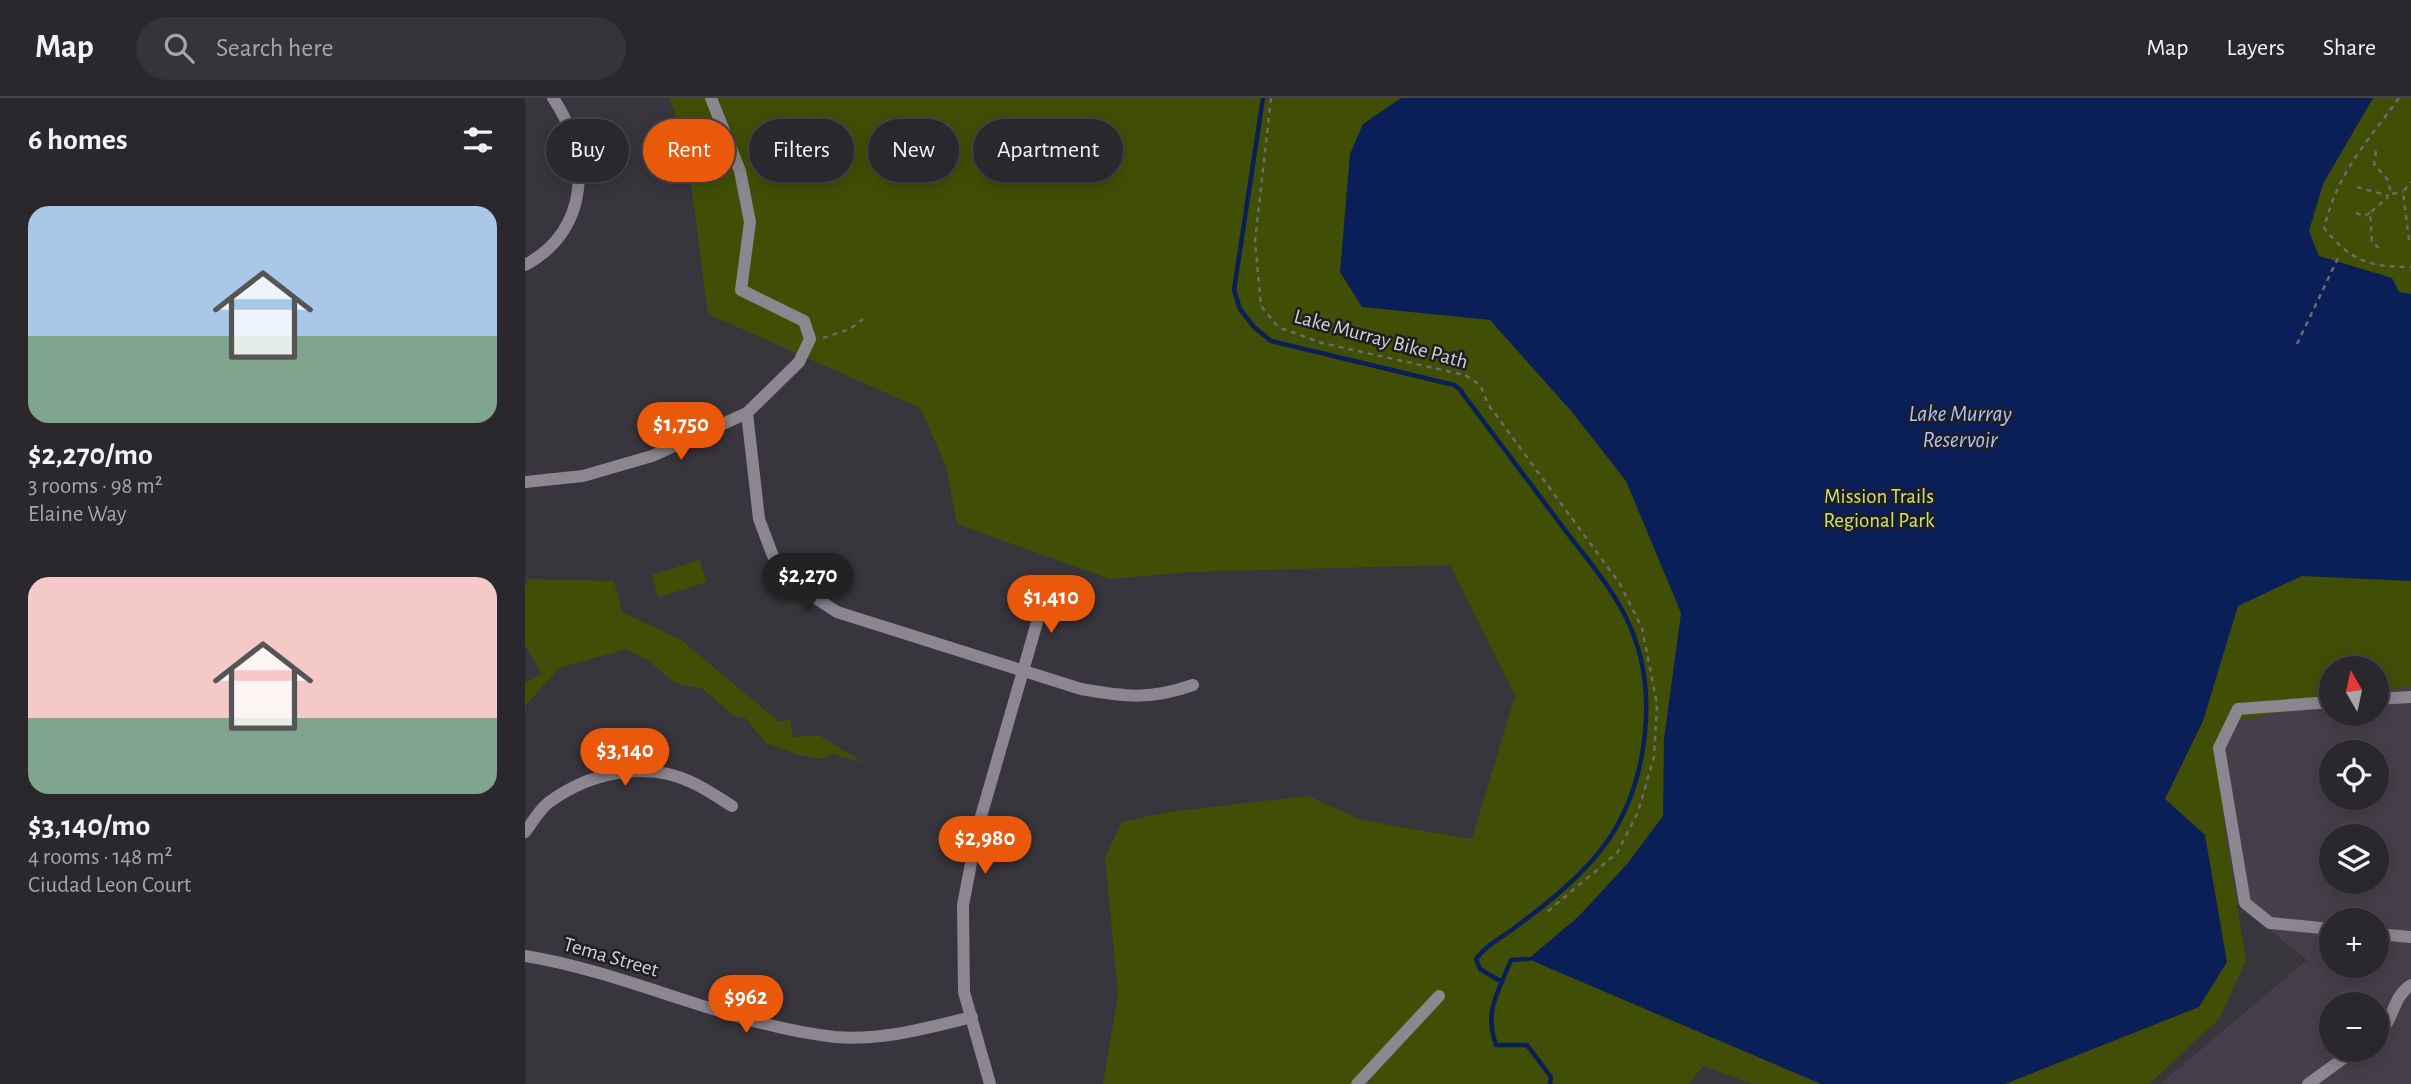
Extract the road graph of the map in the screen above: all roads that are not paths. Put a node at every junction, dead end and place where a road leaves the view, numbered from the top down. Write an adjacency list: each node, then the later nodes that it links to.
1 (553, 98): 3 (street)
2 (711, 98): 4 (street)
3 (525, 265)
4 (747, 413): 5 (street); 7 (street)
5 (525, 482)
6 (1046, 591): 7 (street)
7 (1023, 670): 8 (street); 20 (street)
8 (1193, 685)
9 (2411, 696): 10 (street)
10 (2389, 698)
11 (2319, 703): 14 (street)
12 (732, 806): 13 (street)
13 (525, 832)
14 (2319, 928)
15 (2389, 935): 16 (street)
16 (2411, 937)
17 (525, 956): 20 (street, Tema Street)
18 (2411, 985): 21 (street)
19 (1439, 996): 24 (street)
20 (972, 1017): 23 (street)
21 (2389, 1017)
22 (2338, 1062): 25 (street)
23 (990, 1084)
24 (1357, 1084)
25 (2308, 1084)

